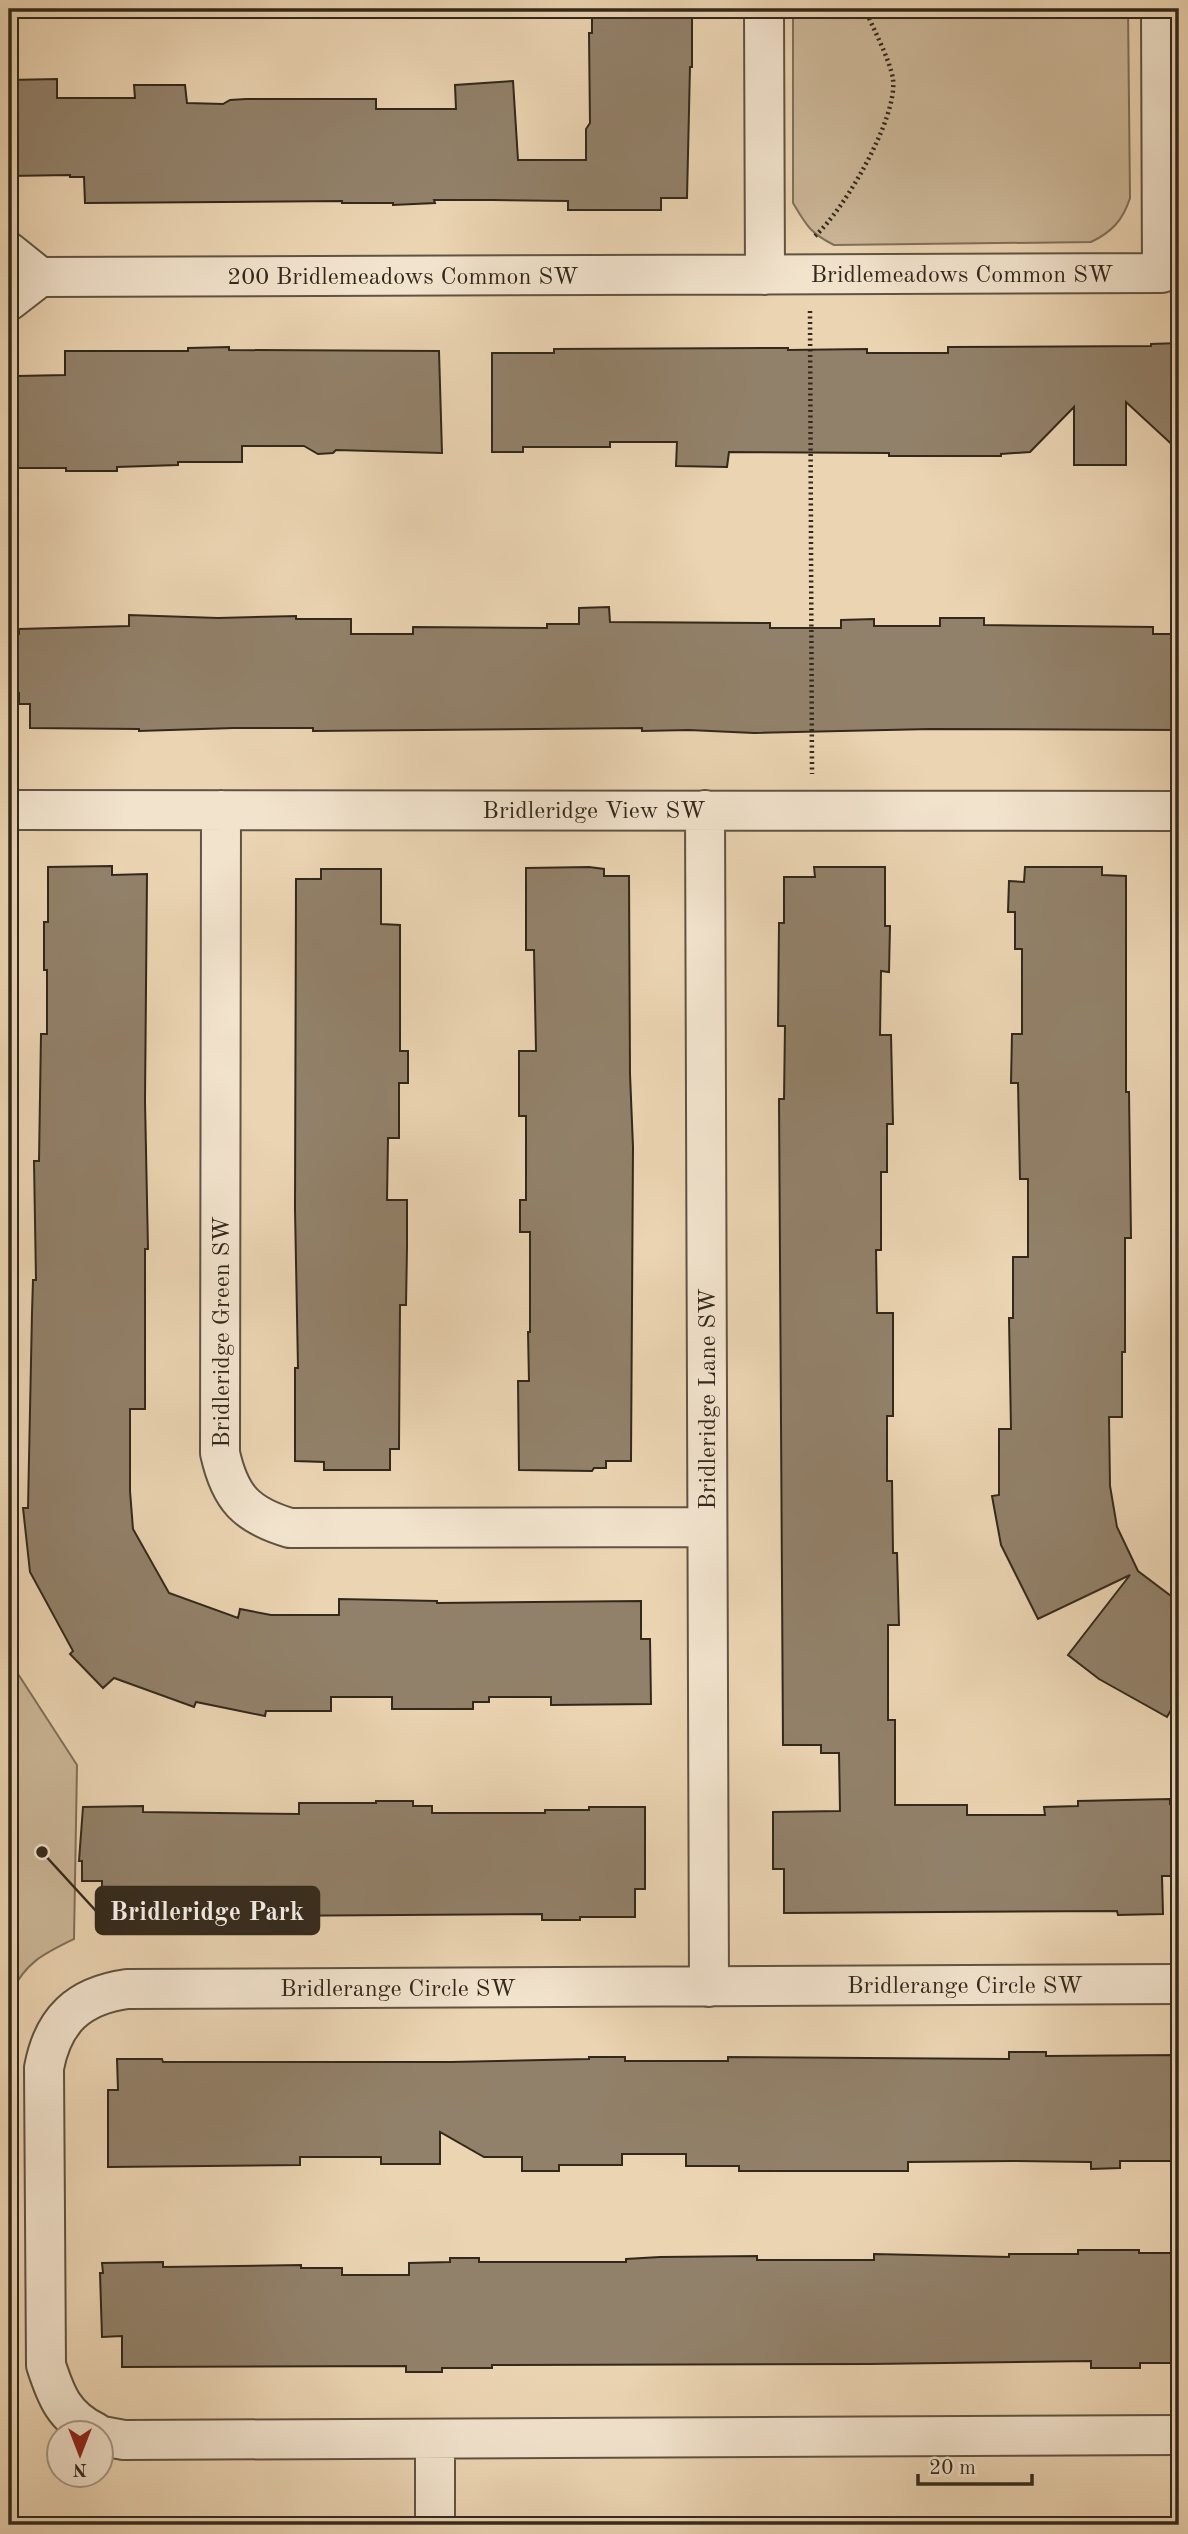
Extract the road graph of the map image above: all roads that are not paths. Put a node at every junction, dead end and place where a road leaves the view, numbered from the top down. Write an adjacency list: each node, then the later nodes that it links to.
1 (764, 9): 5 (street)
2 (1161, 9): 4 (street, Bridlemeadows Common SW)
3 (9, 252): 6 (street)
4 (1171, 273): 5 (street, Bridlemeadows Common SW)
5 (765, 275): 6 (street, 200 Bridlemeadows Common SW)
6 (40, 277): 7 (street)
7 (9, 301)
8 (9, 810): 9 (street, Bridleridge View SW)
9 (221, 810): 10 (street, Bridleridge View SW); 12 (street, Bridleridge Green SW)
10 (705, 810): 11 (street, Bridleridge View SW); 12 (street, Bridleridge Lane SW)
11 (1179, 811)
12 (706, 1527): 14 (street, Bridleridge Lane SW)
13 (1179, 1984): 14 (street, Bridlerange Circle SW)
14 (709, 1987): 15 (street, Bridlerange Circle SW)
15 (72, 2418)
16 (1179, 2435): 18 (street)
17 (116, 2439): 18 (street)
18 (435, 2439): 19 (street)
19 (435, 2525)

